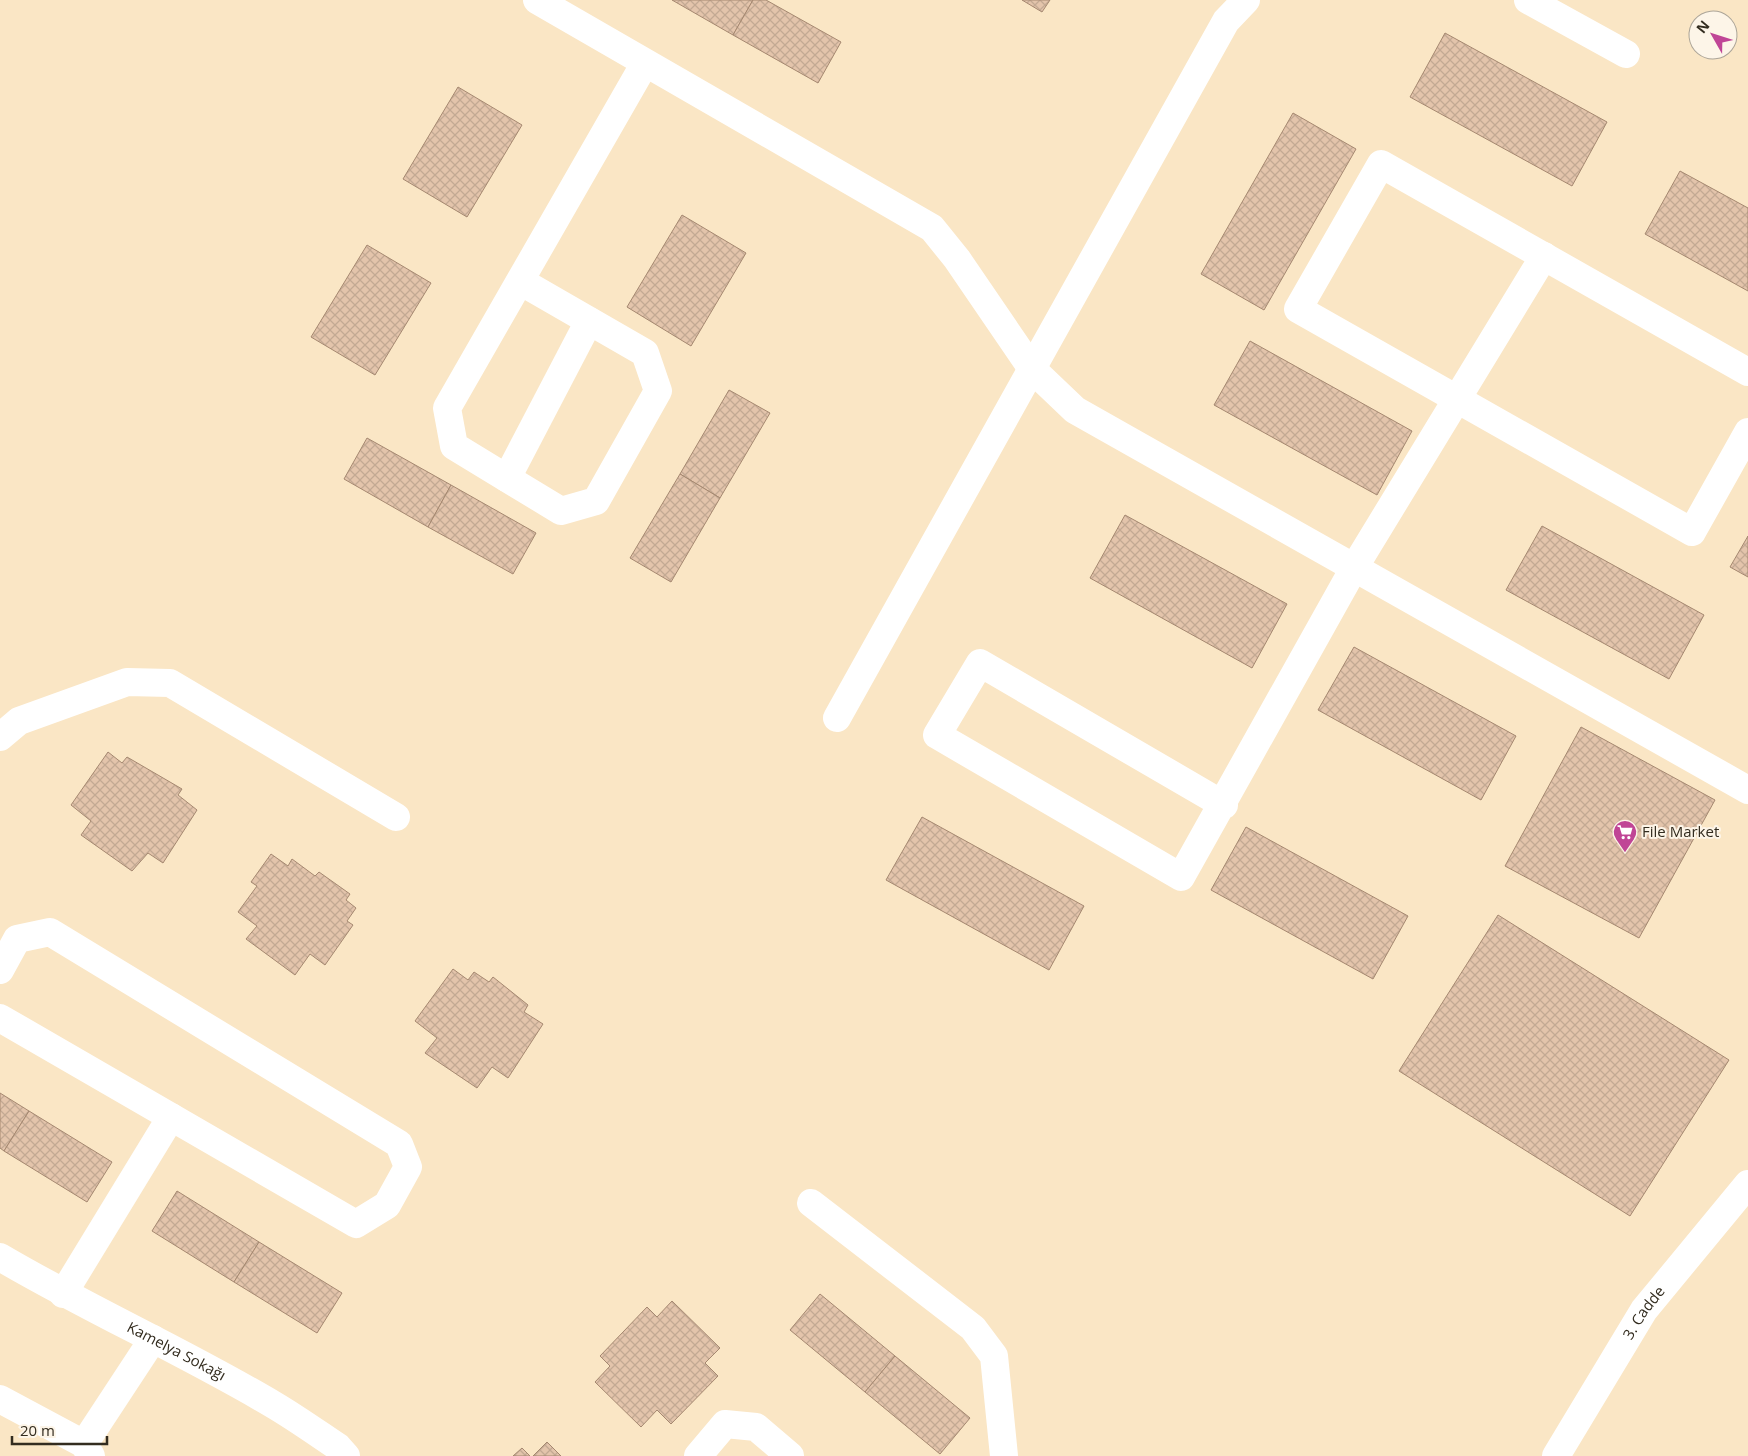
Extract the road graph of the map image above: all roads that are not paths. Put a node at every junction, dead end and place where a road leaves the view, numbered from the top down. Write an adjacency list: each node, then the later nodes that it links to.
1 (537, 0): 5 (street)
2 (1246, 0): 9 (street)
3 (1528, 0): 4 (street)
4 (1626, 54)
5 (645, 63): 7 (street); 9 (street)
6 (1544, 256): 10 (street); 11 (street); 11 (street)
7 (520, 281): 8 (street); 13 (street)
8 (589, 321): 13 (street); 13 (street)
9 (1032, 370): 14 (street); 15 (street)
10 (1748, 372)
11 (1457, 399): 12 (street); 14 (street)
12 (1748, 432)
13 (507, 478)
14 (1354, 568): 17 (street); 18 (street)
15 (837, 718)
16 (0, 737): 19 (street)
17 (1748, 790)
18 (1224, 805): 18 (street)
19 (396, 816)
20 (0, 970): 22 (street)
21 (0, 1018): 22 (street)
22 (171, 1117): 26 (street)
23 (1748, 1184): 34 (street, 3. Cadde)
24 (811, 1203): 33 (street)
25 (0, 1257): 26 (street, Kamelya Sokağı)
26 (63, 1294): 27 (street, Kamelya Sokağı)
27 (153, 1339): 29 (street); 30 (street, Kamelya Sokağı)
28 (0, 1399): 29 (street)
29 (88, 1450)
30 (346, 1456)
31 (698, 1456): 32 (street)
32 (790, 1456)
33 (1004, 1456)
34 (1556, 1456)

